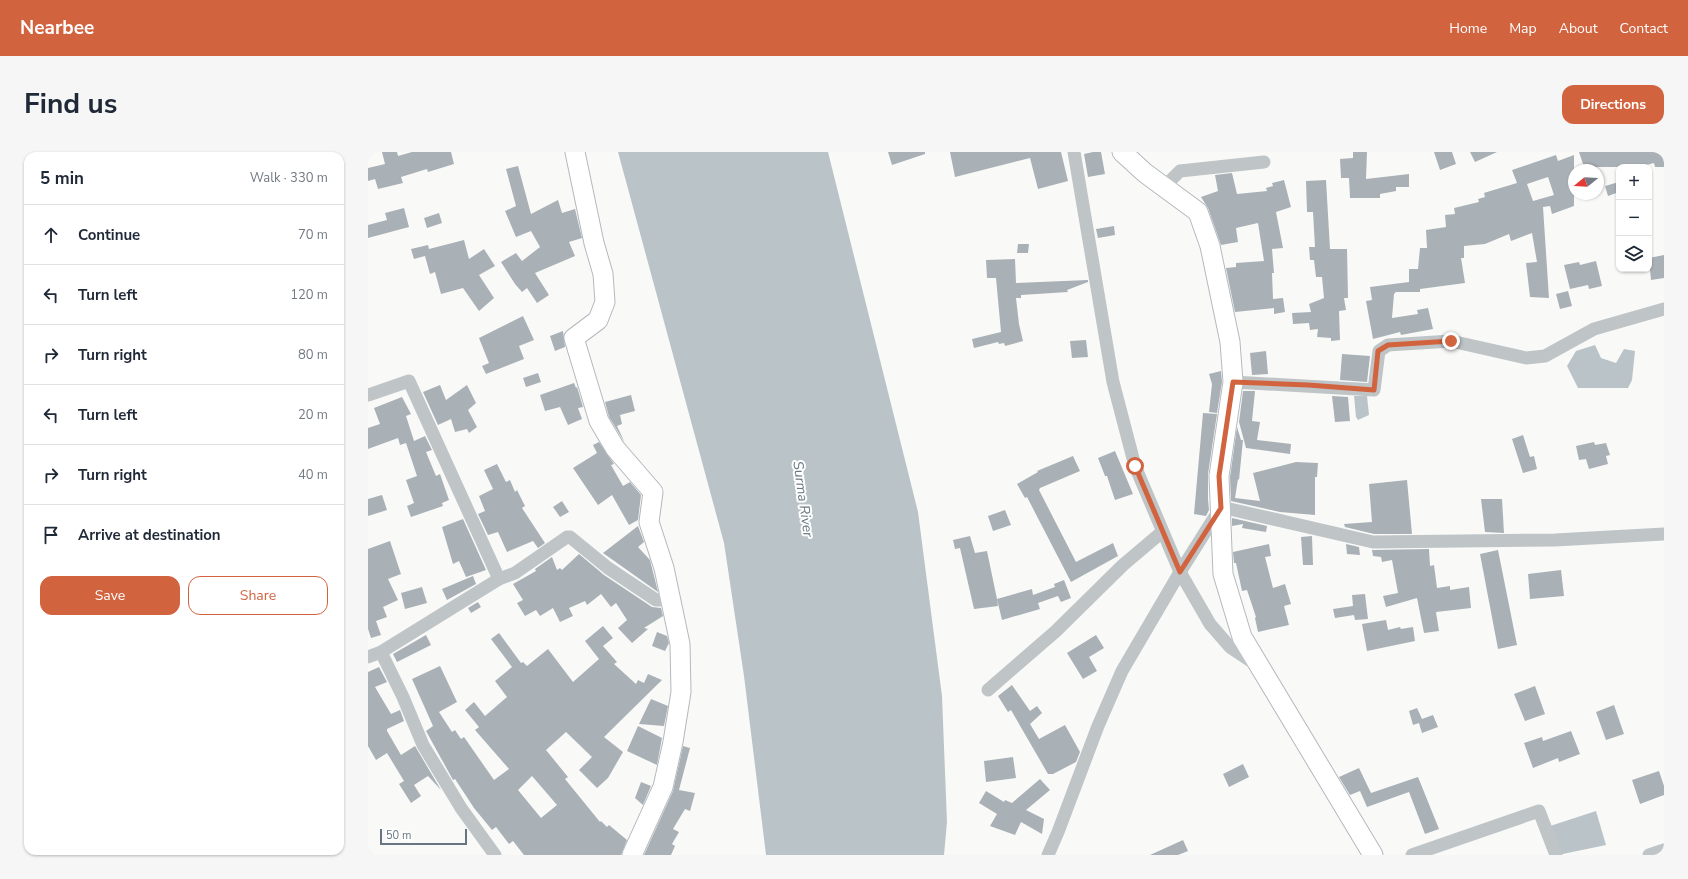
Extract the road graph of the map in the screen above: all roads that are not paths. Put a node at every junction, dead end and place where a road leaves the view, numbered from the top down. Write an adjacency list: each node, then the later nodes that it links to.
1 (575, 152): 14 (street)
2 (1074, 152): 10 (street)
3 (1122, 152): 5 (street)
4 (1264, 162): 5 (street)
5 (1165, 186): 7 (street)
6 (1664, 308): 7 (street)
7 (1233, 382): 9 (street)
8 (368, 395): 13 (street)
9 (1221, 508): 11 (street); 12 (street); 17 (street)
10 (1162, 532): 12 (street); 18 (street)
11 (1664, 534)
12 (1180, 572): 17 (street); 22 (street)
13 (499, 579): 14 (street); 15 (street)
14 (670, 600): 21 (street)
15 (380, 652): 16 (street); 20 (street)
16 (368, 657)
17 (1258, 666): 23 (street)
18 (988, 690)
19 (1664, 850): 26 (street)
20 (495, 855)
21 (632, 855)
22 (1048, 855)
23 (1373, 855)
24 (1412, 855): 25 (street)
25 (1556, 855)
26 (1649, 855)

